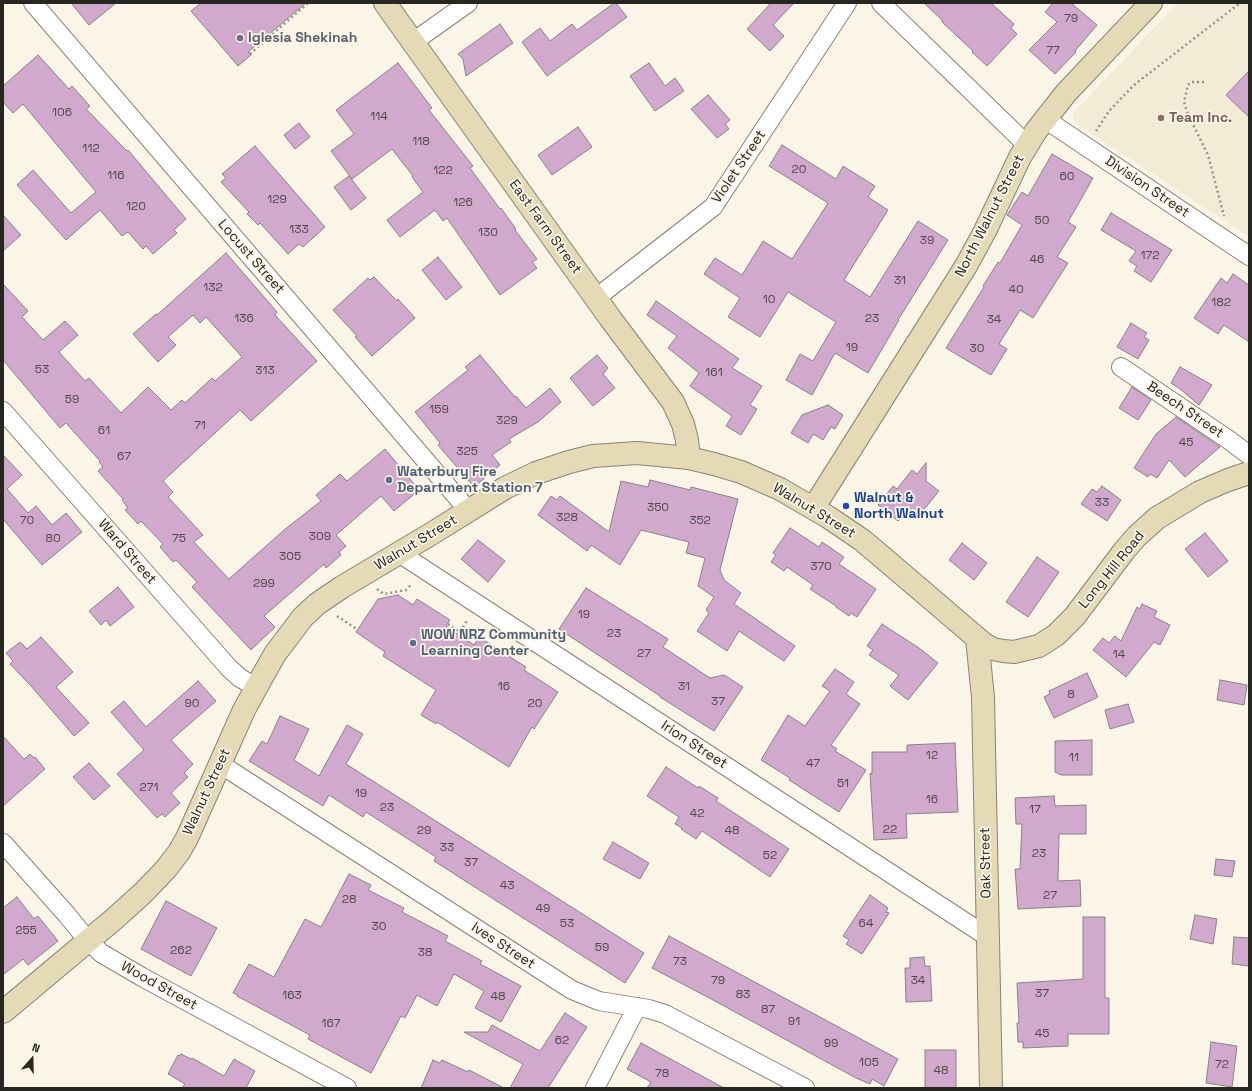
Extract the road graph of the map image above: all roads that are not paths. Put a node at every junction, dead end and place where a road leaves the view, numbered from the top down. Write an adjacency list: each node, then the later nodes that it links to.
1 (33, 3): 18 (street, Locust Street)
2 (385, 3): 7 (main road, East Farm Street)
3 (468, 3): 7 (street)
4 (848, 3): 11 (street, Violet Street)
5 (881, 3): 9 (street)
6 (1151, 3): 8 (main road, North Walnut Street)
7 (413, 42): 11 (main road, East Farm Street)
8 (1045, 119): 9 (main road, North Walnut Street); 10 (street, Division Street)
9 (1027, 145): 17 (main road, North Walnut Street)
10 (1249, 256)
11 (596, 298): 15 (main road, East Farm Street)
12 (1121, 367): 14 (street, Beech Street)
13 (3, 411): 21 (street, Ward Street)
14 (1249, 455)
15 (689, 458): 17 (main road, Walnut Street); 18 (main road, Walnut Street)
16 (1249, 473): 20 (main road, Long Hill Road)
17 (814, 507): 20 (main road, Walnut Street)
18 (468, 510): 19 (main road, Walnut Street)
19 (400, 553): 21 (main road, Walnut Street); 24 (street, Irion Street)
20 (977, 639): 24 (main road, Oak Street)
21 (256, 687): 22 (main road, Walnut Street)
22 (220, 764): 25 (main road, Walnut Street); 26 (street, Ives Street)
23 (3, 843): 25 (street, Wood Street)
24 (988, 937): 31 (main road, Oak Street)
25 (88, 941): 27 (main road, Walnut Street); 28 (street, Wood Street)
26 (637, 1007): 29 (street); 30 (street, Ives Street)
27 (3, 1012)
28 (347, 1088)
29 (595, 1088)
30 (805, 1088)
31 (991, 1088)

